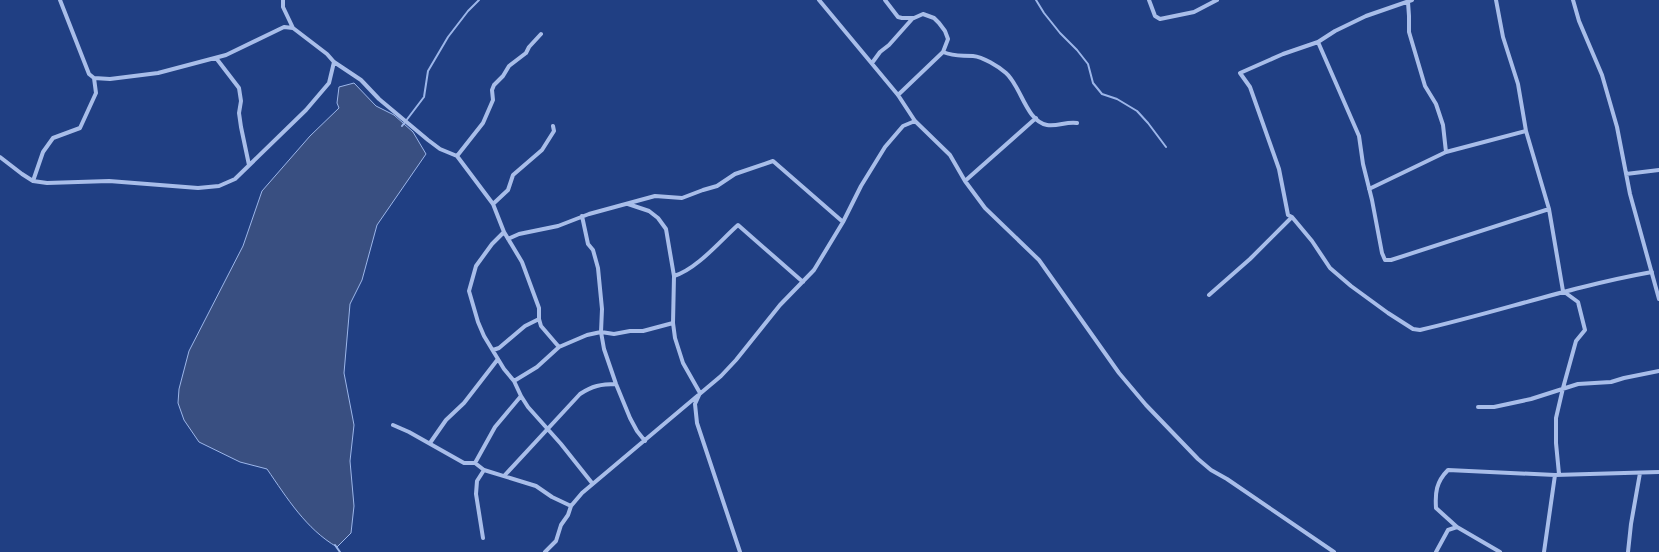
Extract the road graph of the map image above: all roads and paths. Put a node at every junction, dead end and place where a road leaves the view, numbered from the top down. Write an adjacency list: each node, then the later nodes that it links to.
1 (60, 0): 18 (street)
2 (283, 0): 11 (street)
3 (819, 0): 17 (street)
4 (885, 0): 10 (street)
5 (1149, 0): 6 (street)
6 (1216, 0)
7 (1496, 0): 24 (street)
8 (1573, 0): 30 (street)
9 (1410, 1): 13 (street); 25 (street)
10 (914, 18): 14 (street); 17 (street)
11 (293, 28): 15 (street); 16 (street)
12 (541, 34): 26 (street)
13 (1318, 42): 33 (street); 38 (street)
14 (943, 52): 19 (street); 20 (street)
15 (216, 58): 18 (street); 28 (street)
16 (334, 62): 26 (street); 28 (street)
17 (872, 63): 19 (street)
18 (94, 78): 31 (street)
19 (898, 95): 21 (street)
20 (1036, 118): 22 (street); 32 (street)
21 (915, 120): 32 (street); 39 (street)
22 (1077, 123)
23 (553, 126): 34 (street)
24 (1526, 131): 25 (street); 36 (street)
25 (1446, 152): 33 (street)
26 (457, 156): 34 (street)
27 (0, 157): 31 (street)
28 (249, 165): 31 (street)
29 (1659, 170): 30 (street)
30 (1626, 174): 42 (street)
31 (33, 181)
32 (965, 181): 77 (street)
33 (1369, 189): 36 (street)
34 (493, 204): 40 (street)
35 (628, 204): 37 (street); 39 (street); 43 (street)
36 (1549, 209): 45 (street)
37 (582, 216): 41 (street); 50 (street)
38 (1292, 217): 45 (street); 46 (street)
39 (843, 222): 44 (street)
40 (504, 232): 41 (street); 52 (street)
41 (508, 239): 48 (street)
42 (1652, 272): 45 (street); 47 (street)
43 (674, 276): 44 (street); 49 (street)
44 (803, 282): 58 (street)
45 (1563, 291): 57 (street)
46 (1209, 295)
47 (1659, 299)
48 (539, 319): 51 (street); 52 (street)
49 (673, 323): 50 (street); 58 (street)
50 (601, 332): 51 (street); 56 (street)
51 (559, 347): 55 (street)
52 (493, 350): 53 (street)
53 (498, 359): 55 (street); 64 (street)
54 (1659, 372): 57 (street)
55 (514, 381): 59 (street)
56 (616, 384): 62 (street); 63 (street)
57 (1563, 388): 60 (street); 69 (street)
58 (700, 392): 63 (street); 76 (street)
59 (521, 396): 62 (street); 65 (street)
60 (1478, 408)
61 (393, 425): 64 (street)
62 (547, 428): 70 (street); 71 (street)
63 (645, 441): 71 (street)
64 (430, 443): 65 (street)
65 (475, 463): 66 (street)
66 (484, 470): 70 (street); 74 (street)
67 (1640, 472): 68 (street); 69 (street); 81 (street)
68 (1659, 472)
69 (1557, 474): 73 (street); 80 (street)
70 (504, 476): 72 (street)
71 (592, 483): 72 (street)
72 (571, 506): 75 (street)
73 (1457, 527): 78 (street); 79 (street)
74 (483, 538)
75 (545, 552)
76 (740, 552)
77 (1334, 552)
78 (1436, 552)
79 (1500, 552)
80 (1544, 552)
81 (1628, 552)

